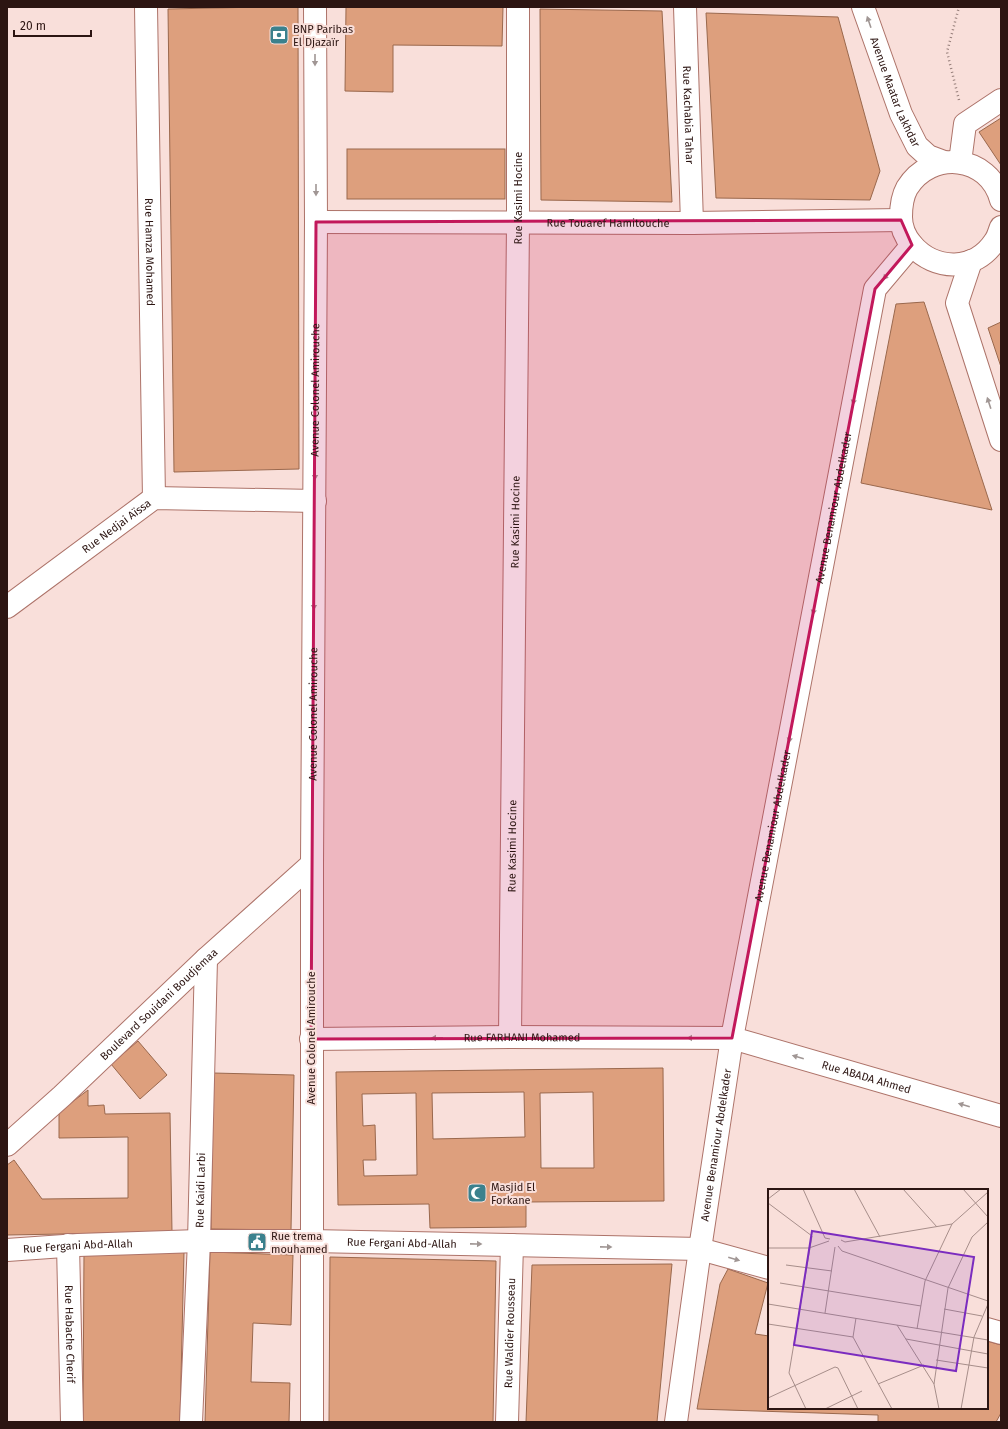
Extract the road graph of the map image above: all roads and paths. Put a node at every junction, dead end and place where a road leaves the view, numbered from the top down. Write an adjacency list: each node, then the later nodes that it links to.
1 (146, 7): 19 (street, Rue Hamza Mohamed)
2 (315, 7): 12 (street, Avenue Colonel Amirouche, one-way to 12)
3 (518, 7): 14 (street, Rue Kasimi Hocine)
4 (685, 7): 13 (street, Rue Kachabia Tahar)
5 (864, 7): 9 (street, Avenue Maatar Lakhdar, one-way to 5)
6 (960, 7): 8 (path)
7 (1001, 100): 8 (street)
8 (965, 124): 9 (street)
9 (952, 162): 10 (street, Avenue Maatar Lakhdar); 11 (street)
10 (1001, 200)
11 (901, 220): 13 (street, Rue Touaref Hamitouche); 16 (street)
12 (316, 222): 14 (street, Rue Touaref Hamitouche); 20 (street, Avenue Colonel Amirouche, one-way to 20)
13 (692, 222): 14 (street, Rue Touaref Hamitouche)
14 (518, 223): 24 (street, Rue Kasimi Hocine)
15 (1001, 227): 17 (street)
16 (912, 245): 17 (street); 25 (street, Avenue Benamiour Abdelkader, one-way to 25)
17 (971, 261): 18 (street, one-way to 17)
18 (1001, 440)
19 (154, 498): 20 (street, Rue Nedjai Aïssa); 21 (street, Rue Nedjai Aïssa)
20 (315, 502): 22 (street, Avenue Colonel Amirouche, one-way to 22)
21 (7, 607)
22 (312, 864): 23 (street, Boulevard Souidani Boudjemaa); 26 (street, Avenue Colonel Amirouche)
23 (206, 959): 28 (street, Boulevard Souidani Boudjemaa); 29 (street, Rue Kaidi Larbi)
24 (510, 1037): 25 (street, Rue FARHANI Mohamed, one-way to 24); 26 (street, Rue FARHANI Mohamed, one-way to 26)
25 (732, 1038): 27 (street, Rue ABADA Ahmed, one-way to 25); 33 (street, Avenue Benamiour Abdelkader)
26 (311, 1039): 30 (street, Avenue Colonel Amirouche)
27 (1001, 1116)
28 (8, 1142)
29 (199, 1241): 30 (street, Rue Fergani Abd-Allah); 31 (street, Rue Fergani Abd-Allah); 39 (street, Rue Kaidi Larbi)
30 (311, 1241): 32 (street, Rue Fergani Abd-Allah, one-way to 32); 40 (street, Avenue Colonel Amirouche)
31 (68, 1245): 34 (street, Rue Fergani Abd-Allah); 38 (street, Rue Habache Cherif)
32 (512, 1245): 33 (street, Rue Fergani Abd-Allah, one-way to 33); 41 (street, Rue Waldier Rousseau)
33 (700, 1249): 35 (street, Rue Fergani Abd-Allah, one-way to 35); 42 (street, Avenue Benamiour Abdelkader)
34 (7, 1250)
35 (768, 1268)
36 (988, 1329): 37 (street)
37 (1001, 1333)
38 (72, 1422)
39 (191, 1422)
40 (312, 1422)
41 (507, 1422)
42 (676, 1422)

